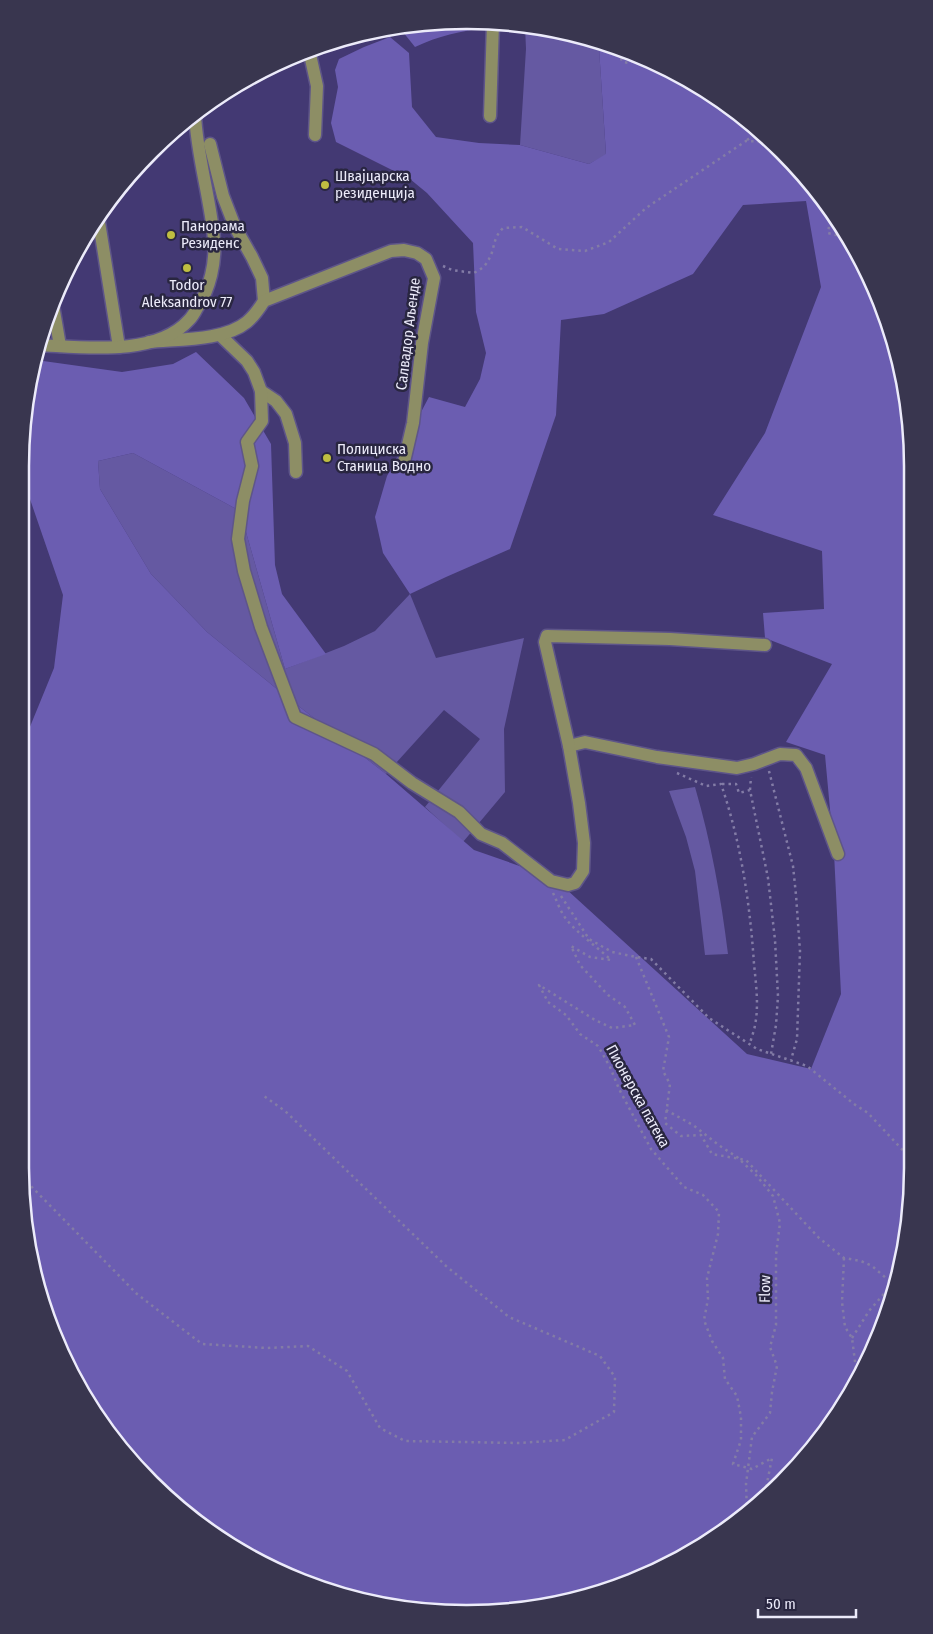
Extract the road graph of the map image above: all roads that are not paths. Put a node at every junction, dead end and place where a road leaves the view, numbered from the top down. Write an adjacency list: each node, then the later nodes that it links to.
1 (493, 30): 3 (street)
2 (311, 58): 5 (street)
3 (490, 116)
4 (196, 122): 11 (street)
5 (315, 135)
6 (210, 144): 8 (street)
7 (100, 228): 14 (street)
8 (264, 301): 10 (street); 16 (street, Салвадор Аљенде)
9 (55, 318): 13 (street)
10 (220, 335): 11 (street); 15 (street)
11 (149, 342): 14 (street)
12 (46, 345): 13 (street)
13 (60, 346): 14 (street)
14 (119, 347)
15 (261, 391): 17 (street); 19 (street)
16 (403, 466)
17 (296, 472)
18 (765, 645): 19 (street)
19 (570, 746): 20 (street)
20 (838, 854)

